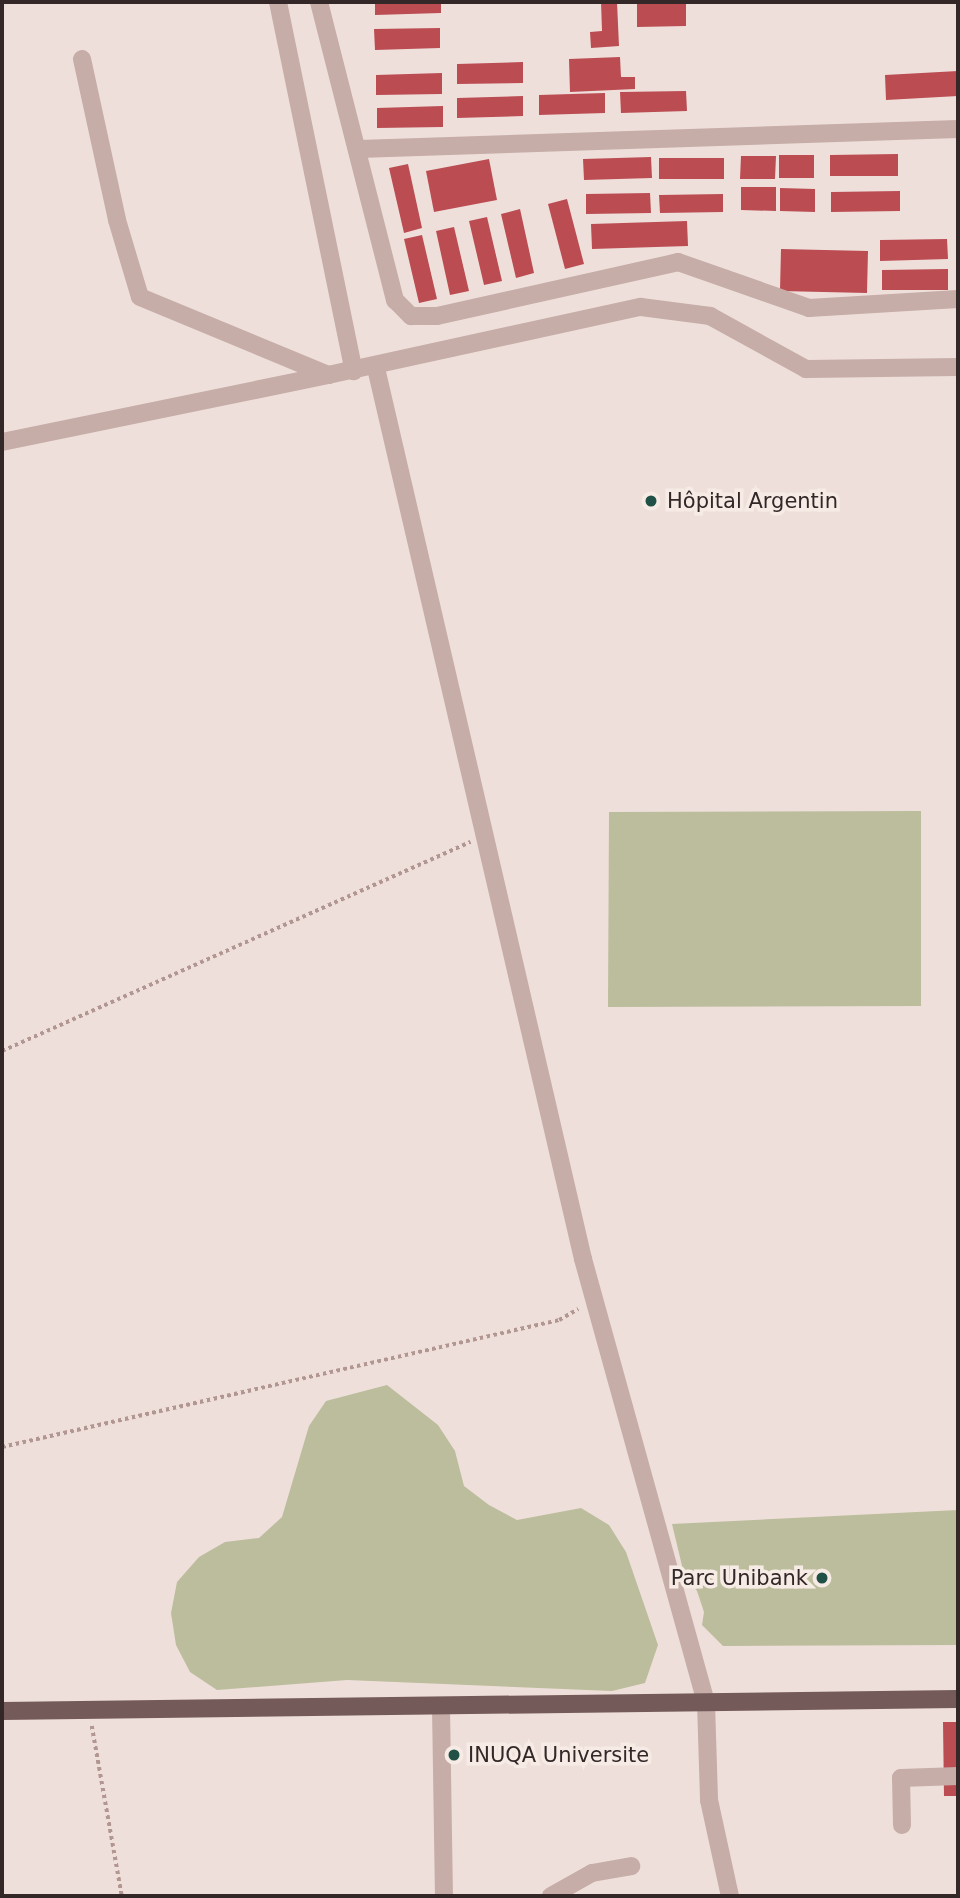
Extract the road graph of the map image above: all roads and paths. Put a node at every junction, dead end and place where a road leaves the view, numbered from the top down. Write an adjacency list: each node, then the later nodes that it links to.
1 (278, 2): 9 (street)
2 (319, 2): 5 (street)
3 (82, 59): 10 (street)
4 (958, 129): 5 (street)
5 (359, 149): 6 (street)
6 (958, 299)
7 (958, 367): 8 (street)
8 (376, 368): 9 (street); 12 (street)
9 (354, 371): 10 (street)
10 (328, 375): 11 (street)
11 (2, 442)
12 (484, 835): 13 (path); 14 (street)
13 (2, 1051)
14 (594, 1300): 15 (path); 17 (street)
15 (2, 1447)
16 (958, 1699): 17 (main road)
17 (706, 1703): 18 (main road); 27 (street)
18 (441, 1707): 19 (main road); 25 (street)
19 (89, 1710): 20 (main road); 24 (path)
20 (2, 1711)
21 (958, 1776): 22 (street)
22 (902, 1825)
23 (631, 1866): 26 (street)
24 (122, 1896)
25 (444, 1896)
26 (551, 1896)
27 (730, 1896)

